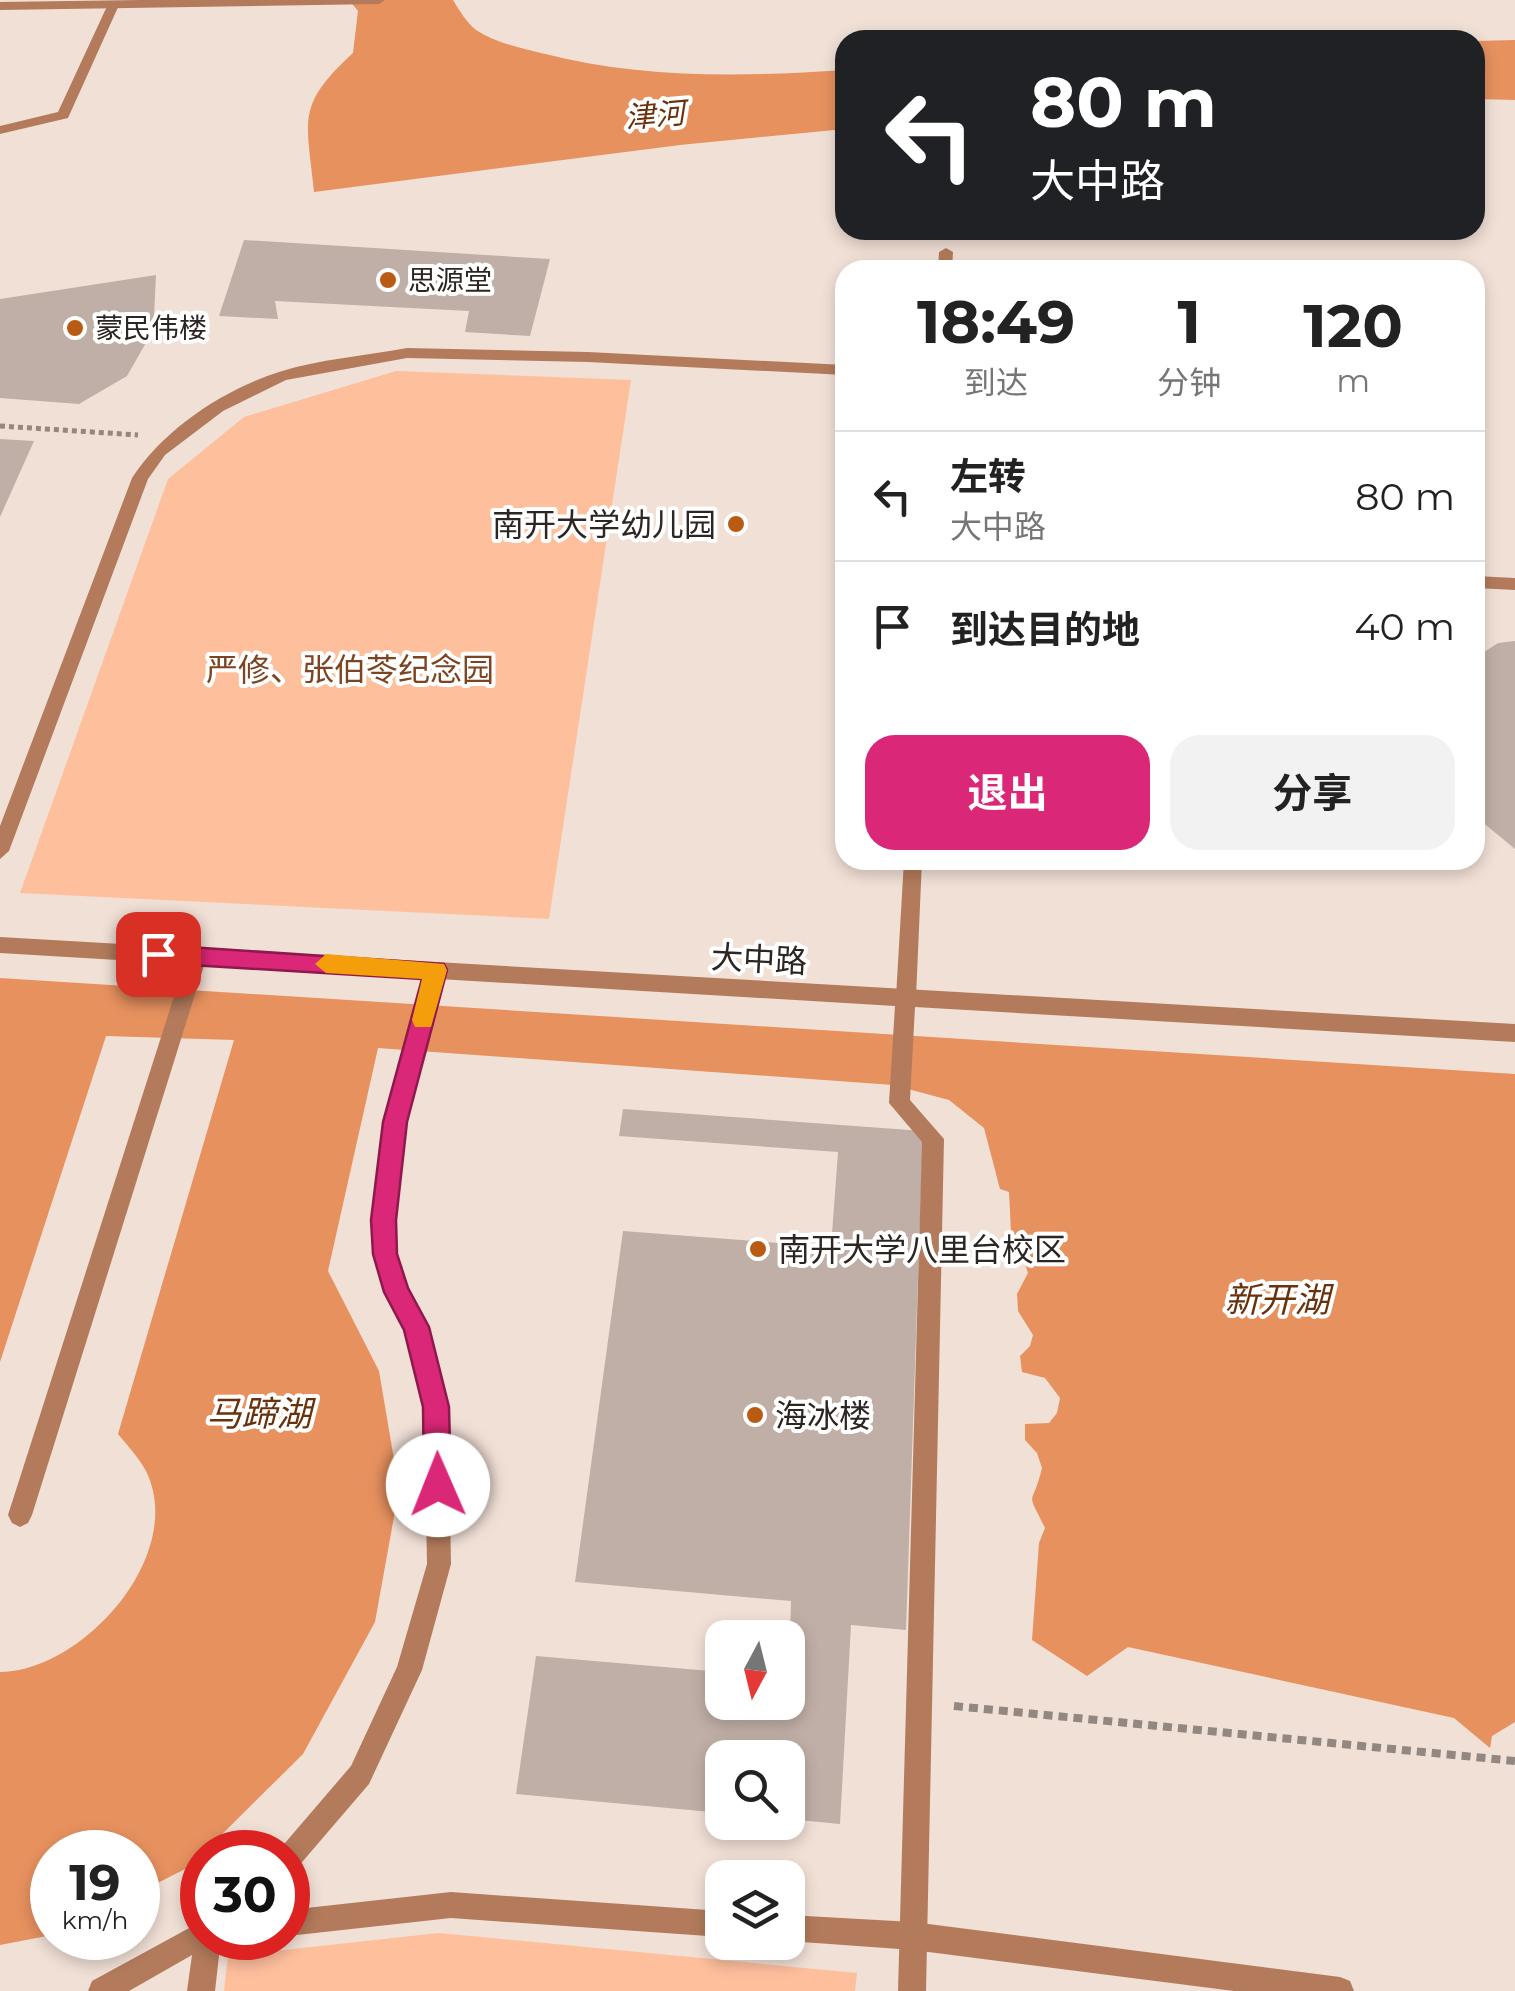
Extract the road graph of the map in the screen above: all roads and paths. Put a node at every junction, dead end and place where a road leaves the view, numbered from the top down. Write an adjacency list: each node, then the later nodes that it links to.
1 (379, 0): 2 (street)
2 (329, 1): 3 (street)
3 (113, 5): 4 (street); 5 (street)
4 (0, 6)
5 (0, 130)
6 (946, 252): 7 (street)
7 (946, 260)
8 (835, 369): 10 (street)
9 (0, 426): 10 (path)
10 (176, 438): 13 (street)
11 (1485, 582): 12 (street)
12 (1515, 584)
13 (0, 851)
14 (912, 870): 18 (street)
15 (0, 945): 16 (street, 大中路)
16 (197, 956): 17 (street, 大中路); 20 (street)
17 (436, 970): 18 (street, 大中路); 23 (street)
18 (906, 998): 19 (street, 大中路); 21 (street)
19 (1515, 1033)
20 (20, 1515)
21 (922, 1702): 22 (path); 27 (street)
22 (1515, 1761)
23 (310, 1834)
24 (310, 1921): 25 (street)
25 (705, 1923)
26 (805, 1929): 27 (street)
27 (913, 1936): 32 (street); 33 (street)
28 (180, 1949): 30 (street)
29 (203, 1960): 31 (street)
30 (102, 1991)
31 (201, 1991)
32 (912, 1991)
33 (1340, 1991)

